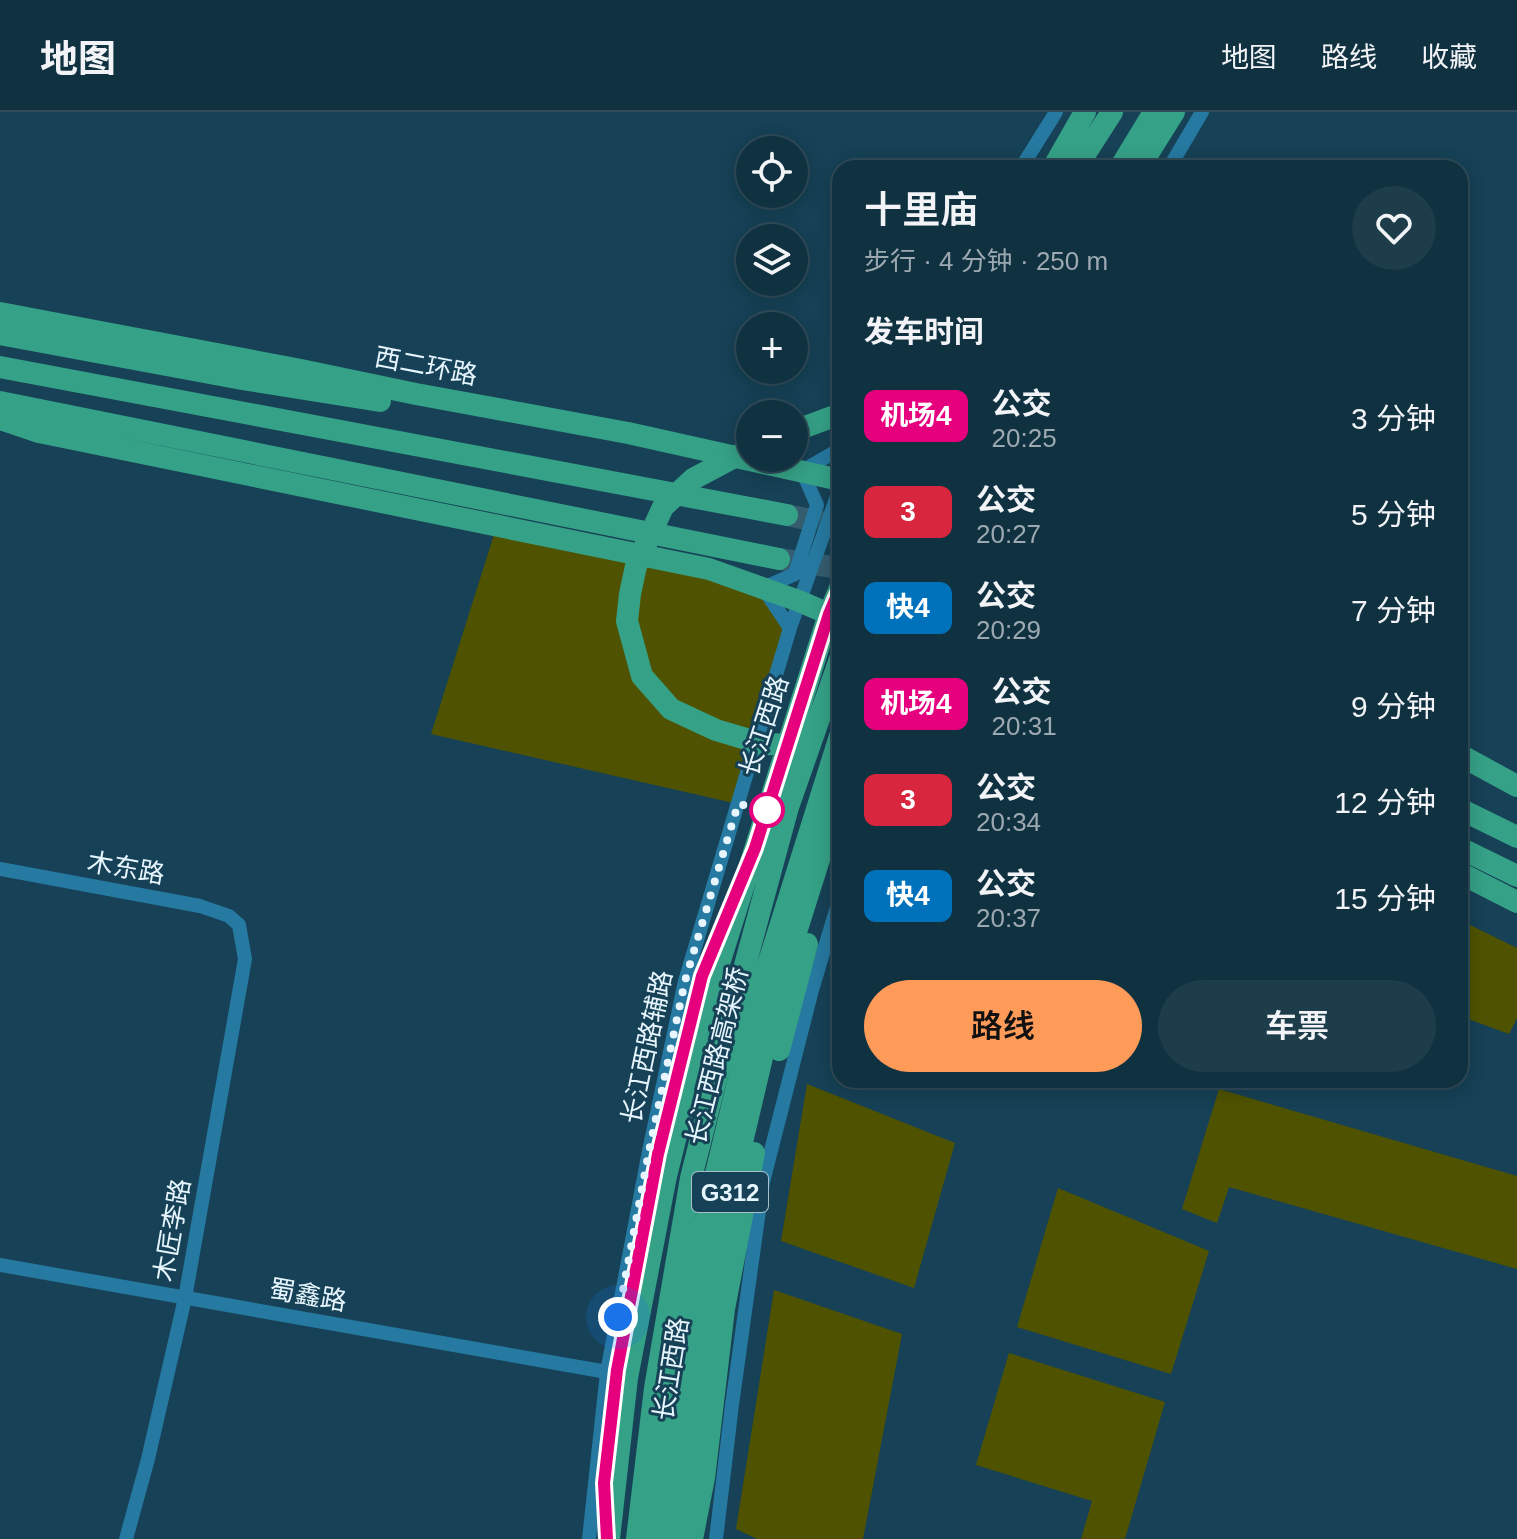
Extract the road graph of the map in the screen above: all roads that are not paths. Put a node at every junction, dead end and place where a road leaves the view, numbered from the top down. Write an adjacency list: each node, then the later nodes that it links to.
1 (1056, 112): 7 (street)
2 (1085, 112): 8 (highway)
3 (1112, 112): 9 (highway)
4 (1154, 112): 10 (highway)
5 (1174, 112): 11 (highway)
6 (1202, 112): 12 (street)
7 (1026, 160)
8 (1058, 160)
9 (1081, 160)
10 (1125, 160)
11 (1144, 160)
12 (1174, 160)
13 (0, 313): 23 (highway, 西二环路)
14 (0, 334): 20 (highway)
15 (0, 367): 29 (highway)
16 (0, 402): 30 (highway)
17 (832, 417): 19 (highway)
18 (0, 419): 31 (highway)
19 (808, 426)
20 (736, 446)
21 (832, 454): 24 (street)
22 (736, 455): 37 (highway)
23 (736, 457)
24 (808, 468)
25 (802, 472): 31 (street)
26 (806, 472): 27 (highway, 西二环路)
27 (832, 478)
28 (832, 510): 32 (street, 长江西路辅路)
29 (787, 515)
30 (779, 559)
31 (763, 588): 32 (highway); 35 (street)
32 (799, 601): 33 (highway); 35 (street, 长江西路辅路)
33 (832, 613)
34 (832, 623): 59 (highway, 长江西路)
35 (790, 628): 56 (street, 长江西路辅路)
36 (832, 682): 60 (highway, 长江西路高架桥)
37 (832, 740)
38 (1468, 759): 40 (highway)
39 (832, 762): 61 (highway, 长江西路高架桥)
40 (1517, 786)
41 (1468, 813): 43 (highway)
42 (832, 817): 44 (highway, 长江西路 / G312)
43 (1517, 837)
44 (820, 852): 62 (highway, 长江西路 / G312); 63 (highway)
45 (1468, 852): 47 (highway)
46 (0, 869): 53 (street, 木东路)
47 (1517, 876)
48 (1468, 877): 50 (highway)
49 (1468, 890): 51 (highway)
50 (1517, 902)
51 (1517, 915)
52 (832, 924): 64 (street)
53 (239, 925): 55 (street, 木匠李路)
54 (0, 1265): 55 (street, 蜀鑫路)
55 (185, 1298): 56 (street, 蜀鑫路); 57 (street, 木匠李路)
56 (607, 1372): 58 (street, 长江西路辅路)
57 (126, 1539)
58 (589, 1539)
59 (608, 1539)
60 (637, 1539)
61 (657, 1539)
62 (678, 1539)
63 (692, 1539)
64 (716, 1539)

